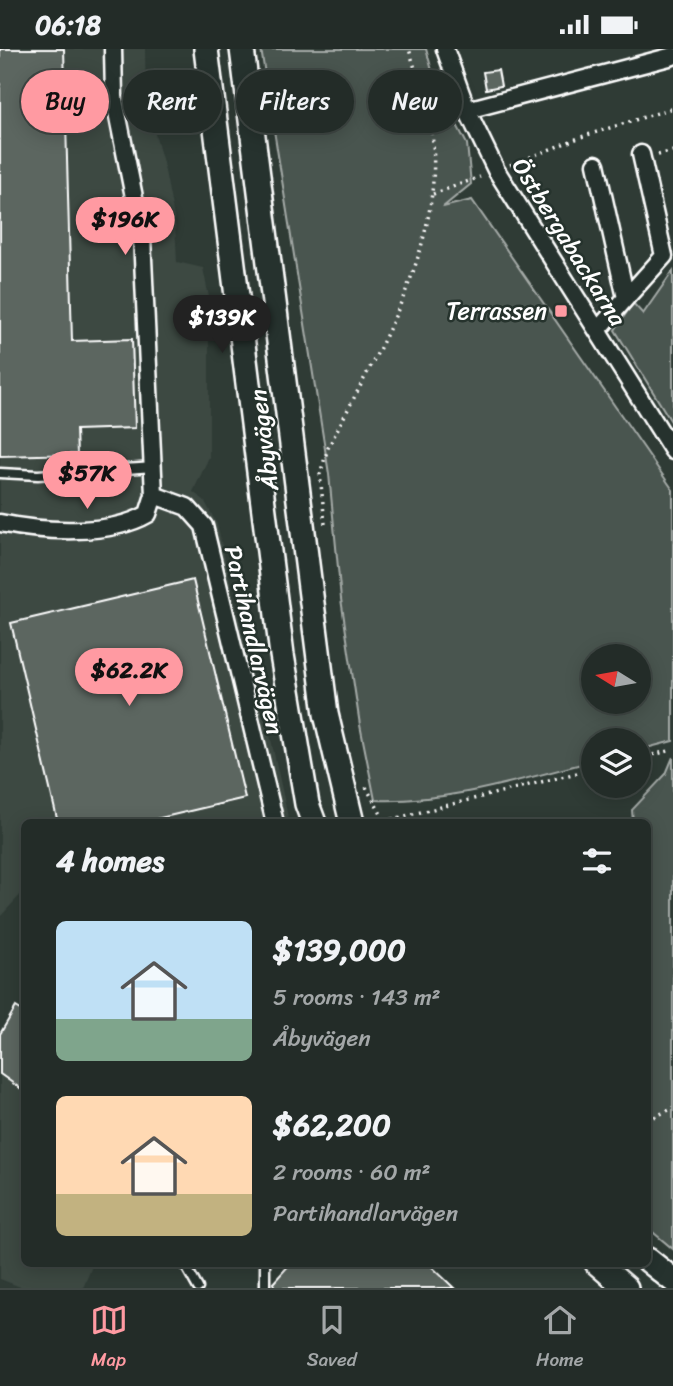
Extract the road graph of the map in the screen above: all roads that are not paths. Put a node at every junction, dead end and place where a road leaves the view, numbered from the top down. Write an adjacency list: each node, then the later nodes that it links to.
1 (113, 49): 12 (street)
2 (206, 49): 16 (street, Åbyvägen)
3 (242, 49): 18 (street, Åbyvägen)
4 (446, 49): 6 (street, Östbergabackarna)
5 (673, 57): 6 (street)
6 (467, 110): 10 (street, Östbergabackarna)
7 (641, 154): 9 (street)
8 (596, 164): 9 (street)
9 (626, 298): 10 (street)
10 (598, 330): 11 (street, Östbergabackarna)
11 (671, 442)
12 (155, 467): 13 (lane); 14 (street)
13 (0, 473)
14 (154, 495): 15 (street); 17 (street, Partihandlarvägen)
15 (0, 523)
16 (309, 816)
17 (274, 819)
18 (351, 819)
19 (651, 1262): 23 (street)
20 (186, 1267): 24 (lane)
21 (265, 1267): 25 (lane)
22 (602, 1267): 26 (street)
23 (673, 1280)
24 (198, 1288)
25 (265, 1288)
26 (626, 1288)

